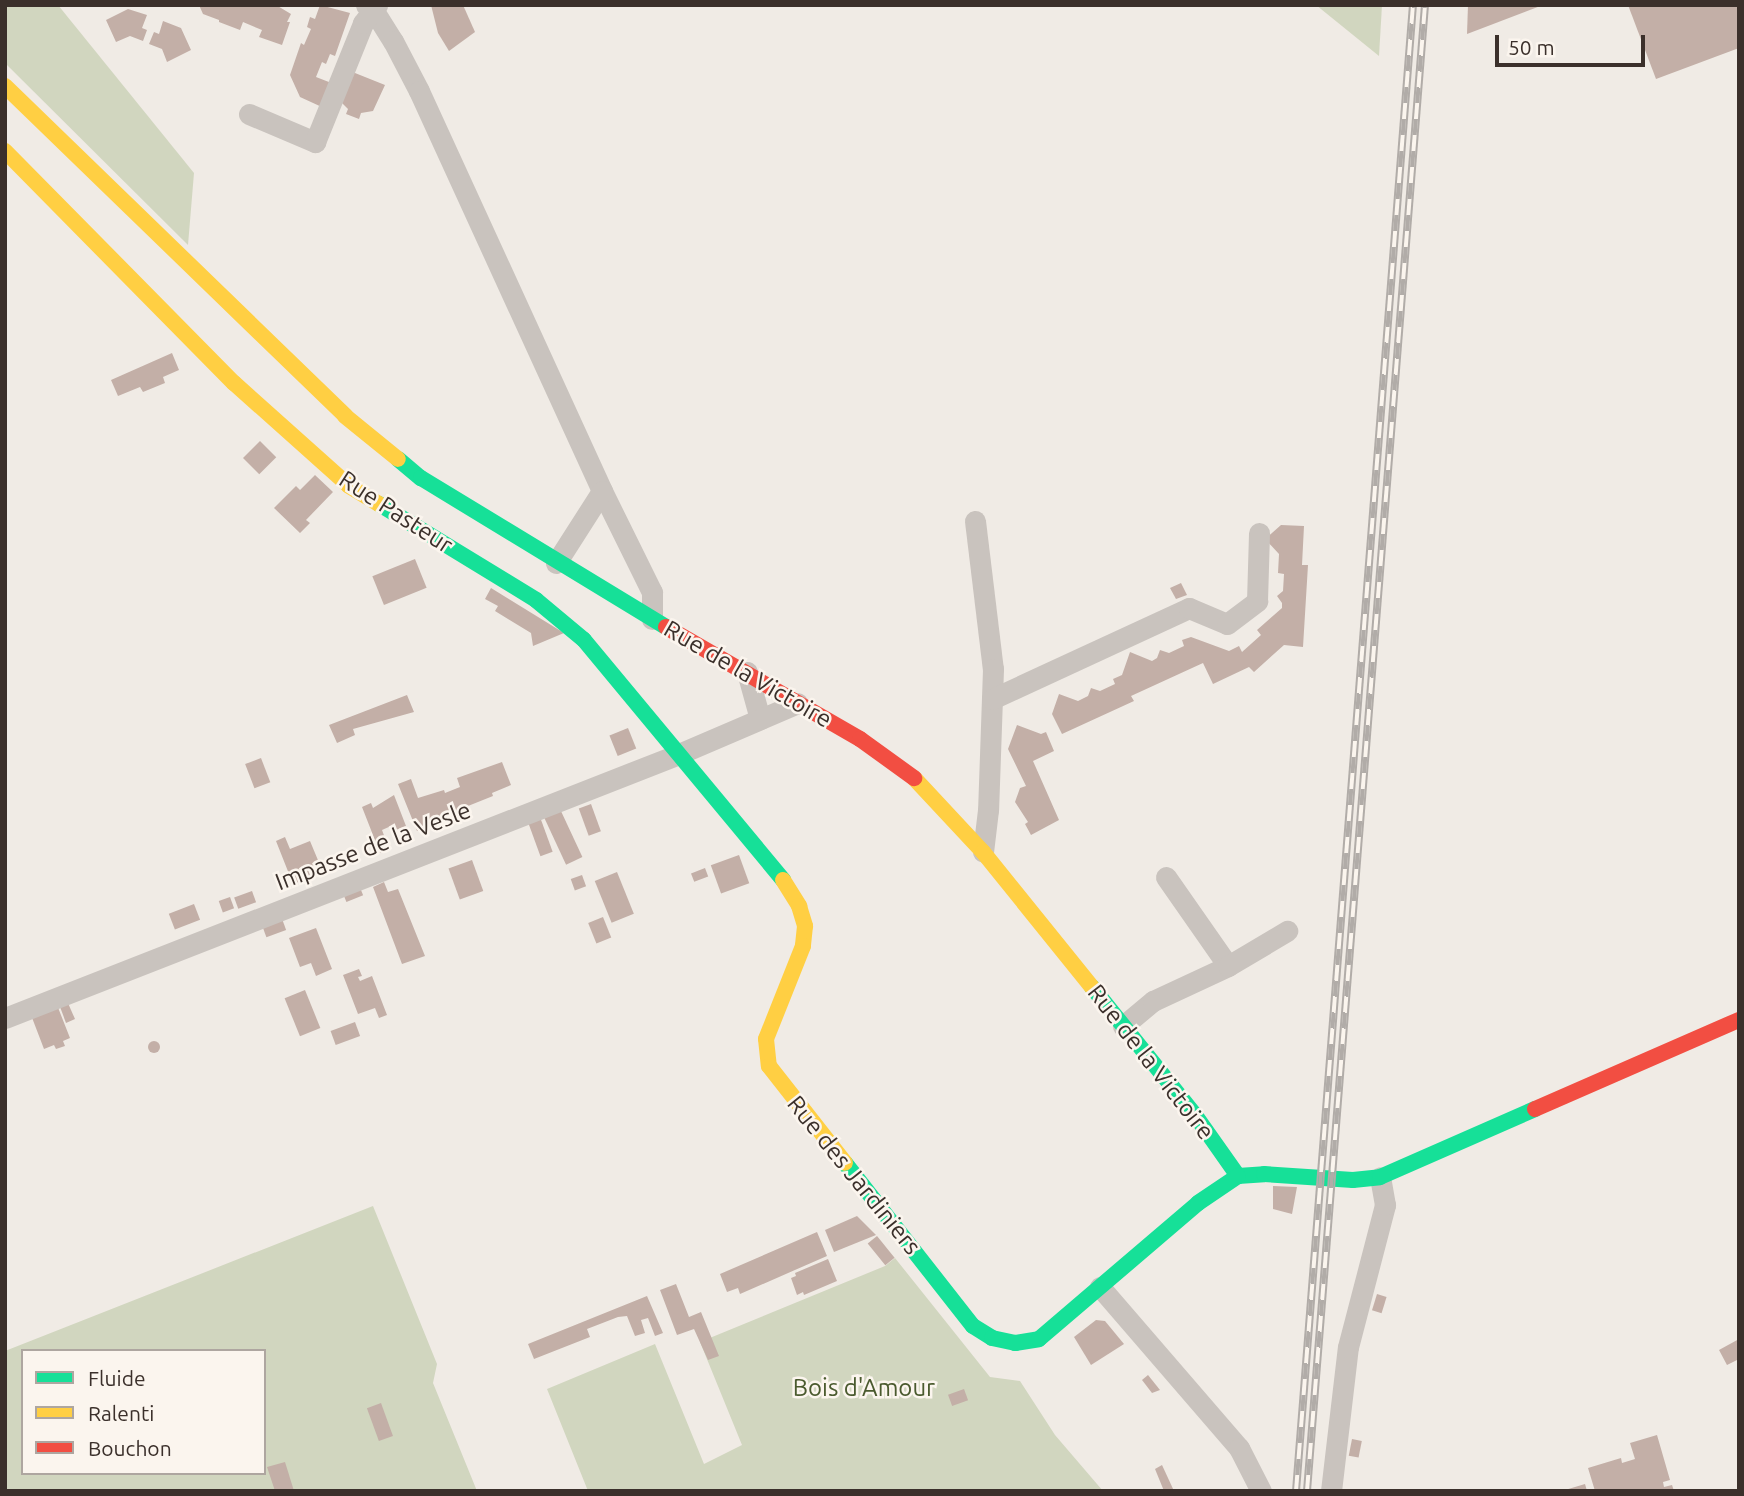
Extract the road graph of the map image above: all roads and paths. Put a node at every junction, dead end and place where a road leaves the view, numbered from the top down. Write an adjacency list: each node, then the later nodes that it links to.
1 (372, 7): 3 (street); 5 (street)
2 (5, 86): 8 (street, Rue de la Victoire)
3 (249, 114)
4 (5, 151): 14 (street, Rue Pasteur)
5 (602, 491): 8 (street); 9 (street)
6 (975, 521): 11 (street)
7 (1259, 533): 11 (street)
8 (556, 562): 9 (street, Rue de la Victoire)
9 (652, 619): 10 (street, Rue de la Victoire)
10 (747, 672): 12 (street, Rue de la Victoire); 13 (street)
11 (992, 699): 15 (street)
12 (799, 702): 13 (street, Impasse de la Vesle); 15 (street, Rue de la Victoire)
13 (760, 719): 14 (street, Impasse de la Vesle)
14 (679, 754): 16 (street, Rue Pasteur); 20 (street, Impasse de la Vesle)
15 (983, 852): 22 (street, Rue de la Victoire)
16 (780, 875): 25 (street, Rue des Jardiniers)
17 (1166, 877): 19 (street)
18 (1287, 931): 19 (street)
19 (1228, 966): 22 (street)
20 (5, 1018)
21 (1739, 1020): 24 (street)
22 (1123, 1026): 23 (street, Rue de la Victoire)
23 (1238, 1176): 24 (street); 25 (street, Rue des Jardiniers)
24 (1380, 1177): 27 (street)
25 (1100, 1287): 26 (street)
26 (1261, 1491)
27 (1331, 1491)

